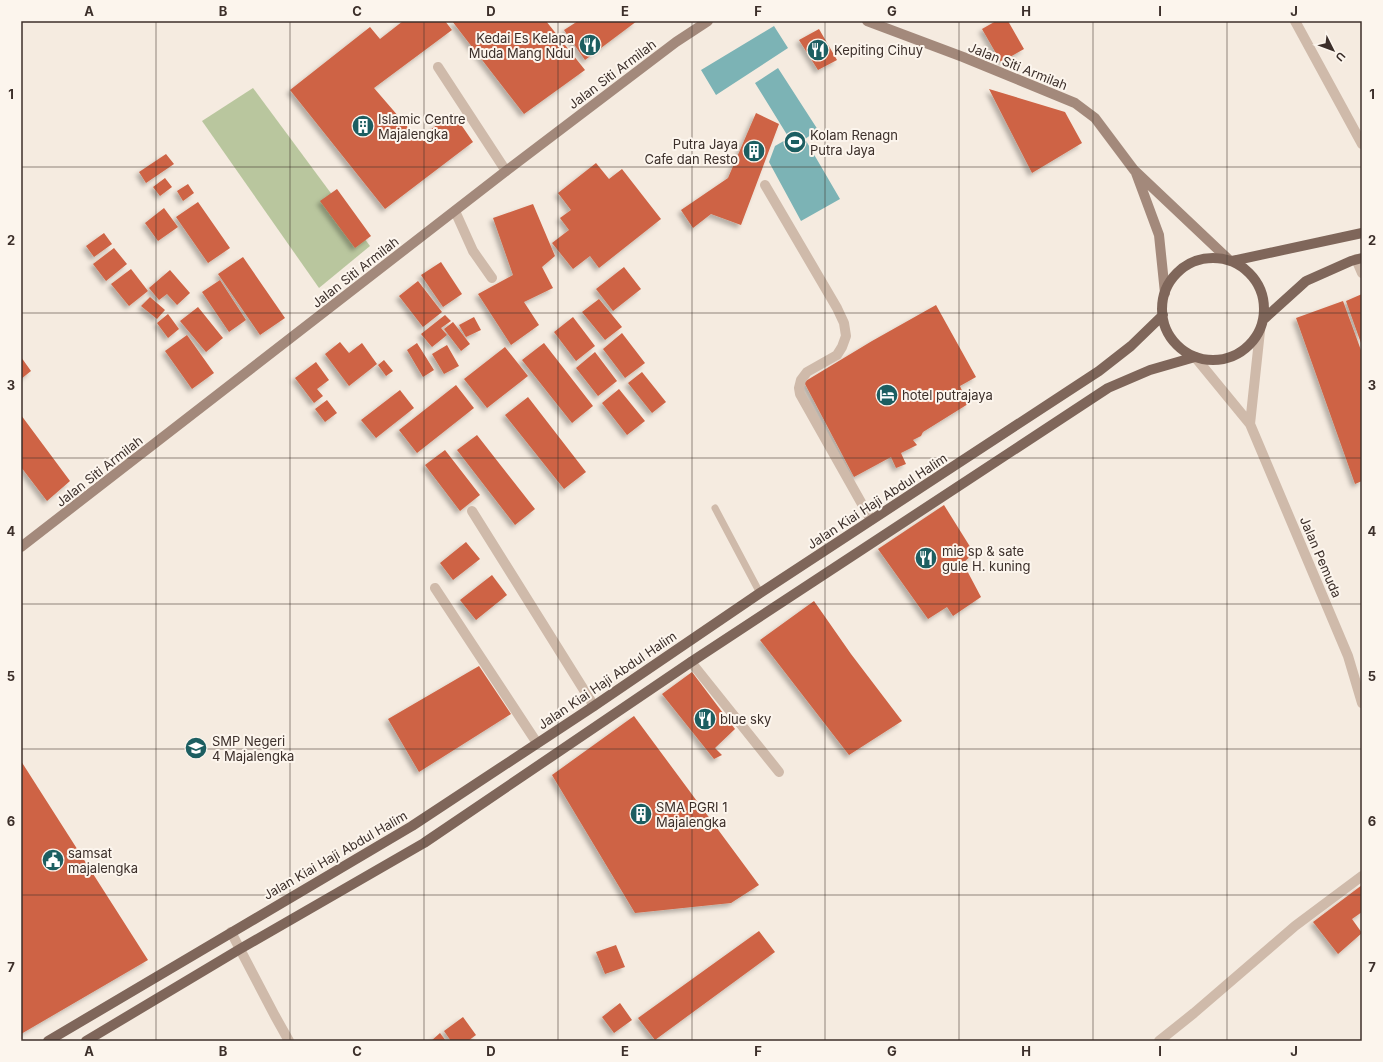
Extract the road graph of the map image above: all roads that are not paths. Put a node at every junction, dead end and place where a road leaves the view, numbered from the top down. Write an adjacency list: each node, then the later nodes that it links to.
1 (708, 21): 7 (main road, Jalan Siti Armilah)
2 (867, 21): 6 (main road, Jalan Siti Armilah)
3 (1295, 21): 5 (street)
4 (438, 67): 7 (street)
5 (1362, 144)
6 (1134, 170): 12 (main road); 15 (main road)
7 (506, 171): 9 (main road, Jalan Siti Armilah)
8 (765, 185): 23 (street)
9 (455, 211): 14 (street); 24 (main road, Jalan Siti Armilah)
10 (1362, 233): 12 (main road)
11 (1359, 259): 13 (street); 17 (main road)
12 (1230, 260): 15 (main road); 17 (main road)
13 (1362, 273)
14 (492, 278)
15 (1165, 293): 16 (main road)
16 (1163, 315): 19 (main road); 23 (main road, Jalan Kiai Haji Abdul Halim)
17 (1264, 319): 18 (main road)
18 (1260, 331): 19 (main road); 20 (street)
19 (1195, 357): 20 (street); 27 (main road)
20 (1250, 424): 28 (street, Jalan Pemuda)
21 (715, 508): 26 (lane)
22 (472, 511): 29 (street)
23 (871, 520): 26 (main road, Jalan Kiai Haji Abdul Halim)
24 (21, 547)
25 (435, 588): 30 (street)
26 (760, 593): 29 (main road, Jalan Kiai Haji Abdul Halim)
27 (691, 662): 31 (street); 34 (main road)
28 (1362, 703)
29 (594, 706): 30 (main road, Jalan Kiai Haji Abdul Halim)
30 (537, 742): 33 (main road, Jalan Kiai Haji Abdul Halim)
31 (779, 772)
32 (1362, 876): 38 (street)
33 (231, 932): 34 (street); 35 (main road, Jalan Kiai Haji Abdul Halim)
34 (240, 949): 36 (main road); 37 (street)
35 (48, 1041)
36 (86, 1041)
37 (289, 1041)
38 (1159, 1041)

